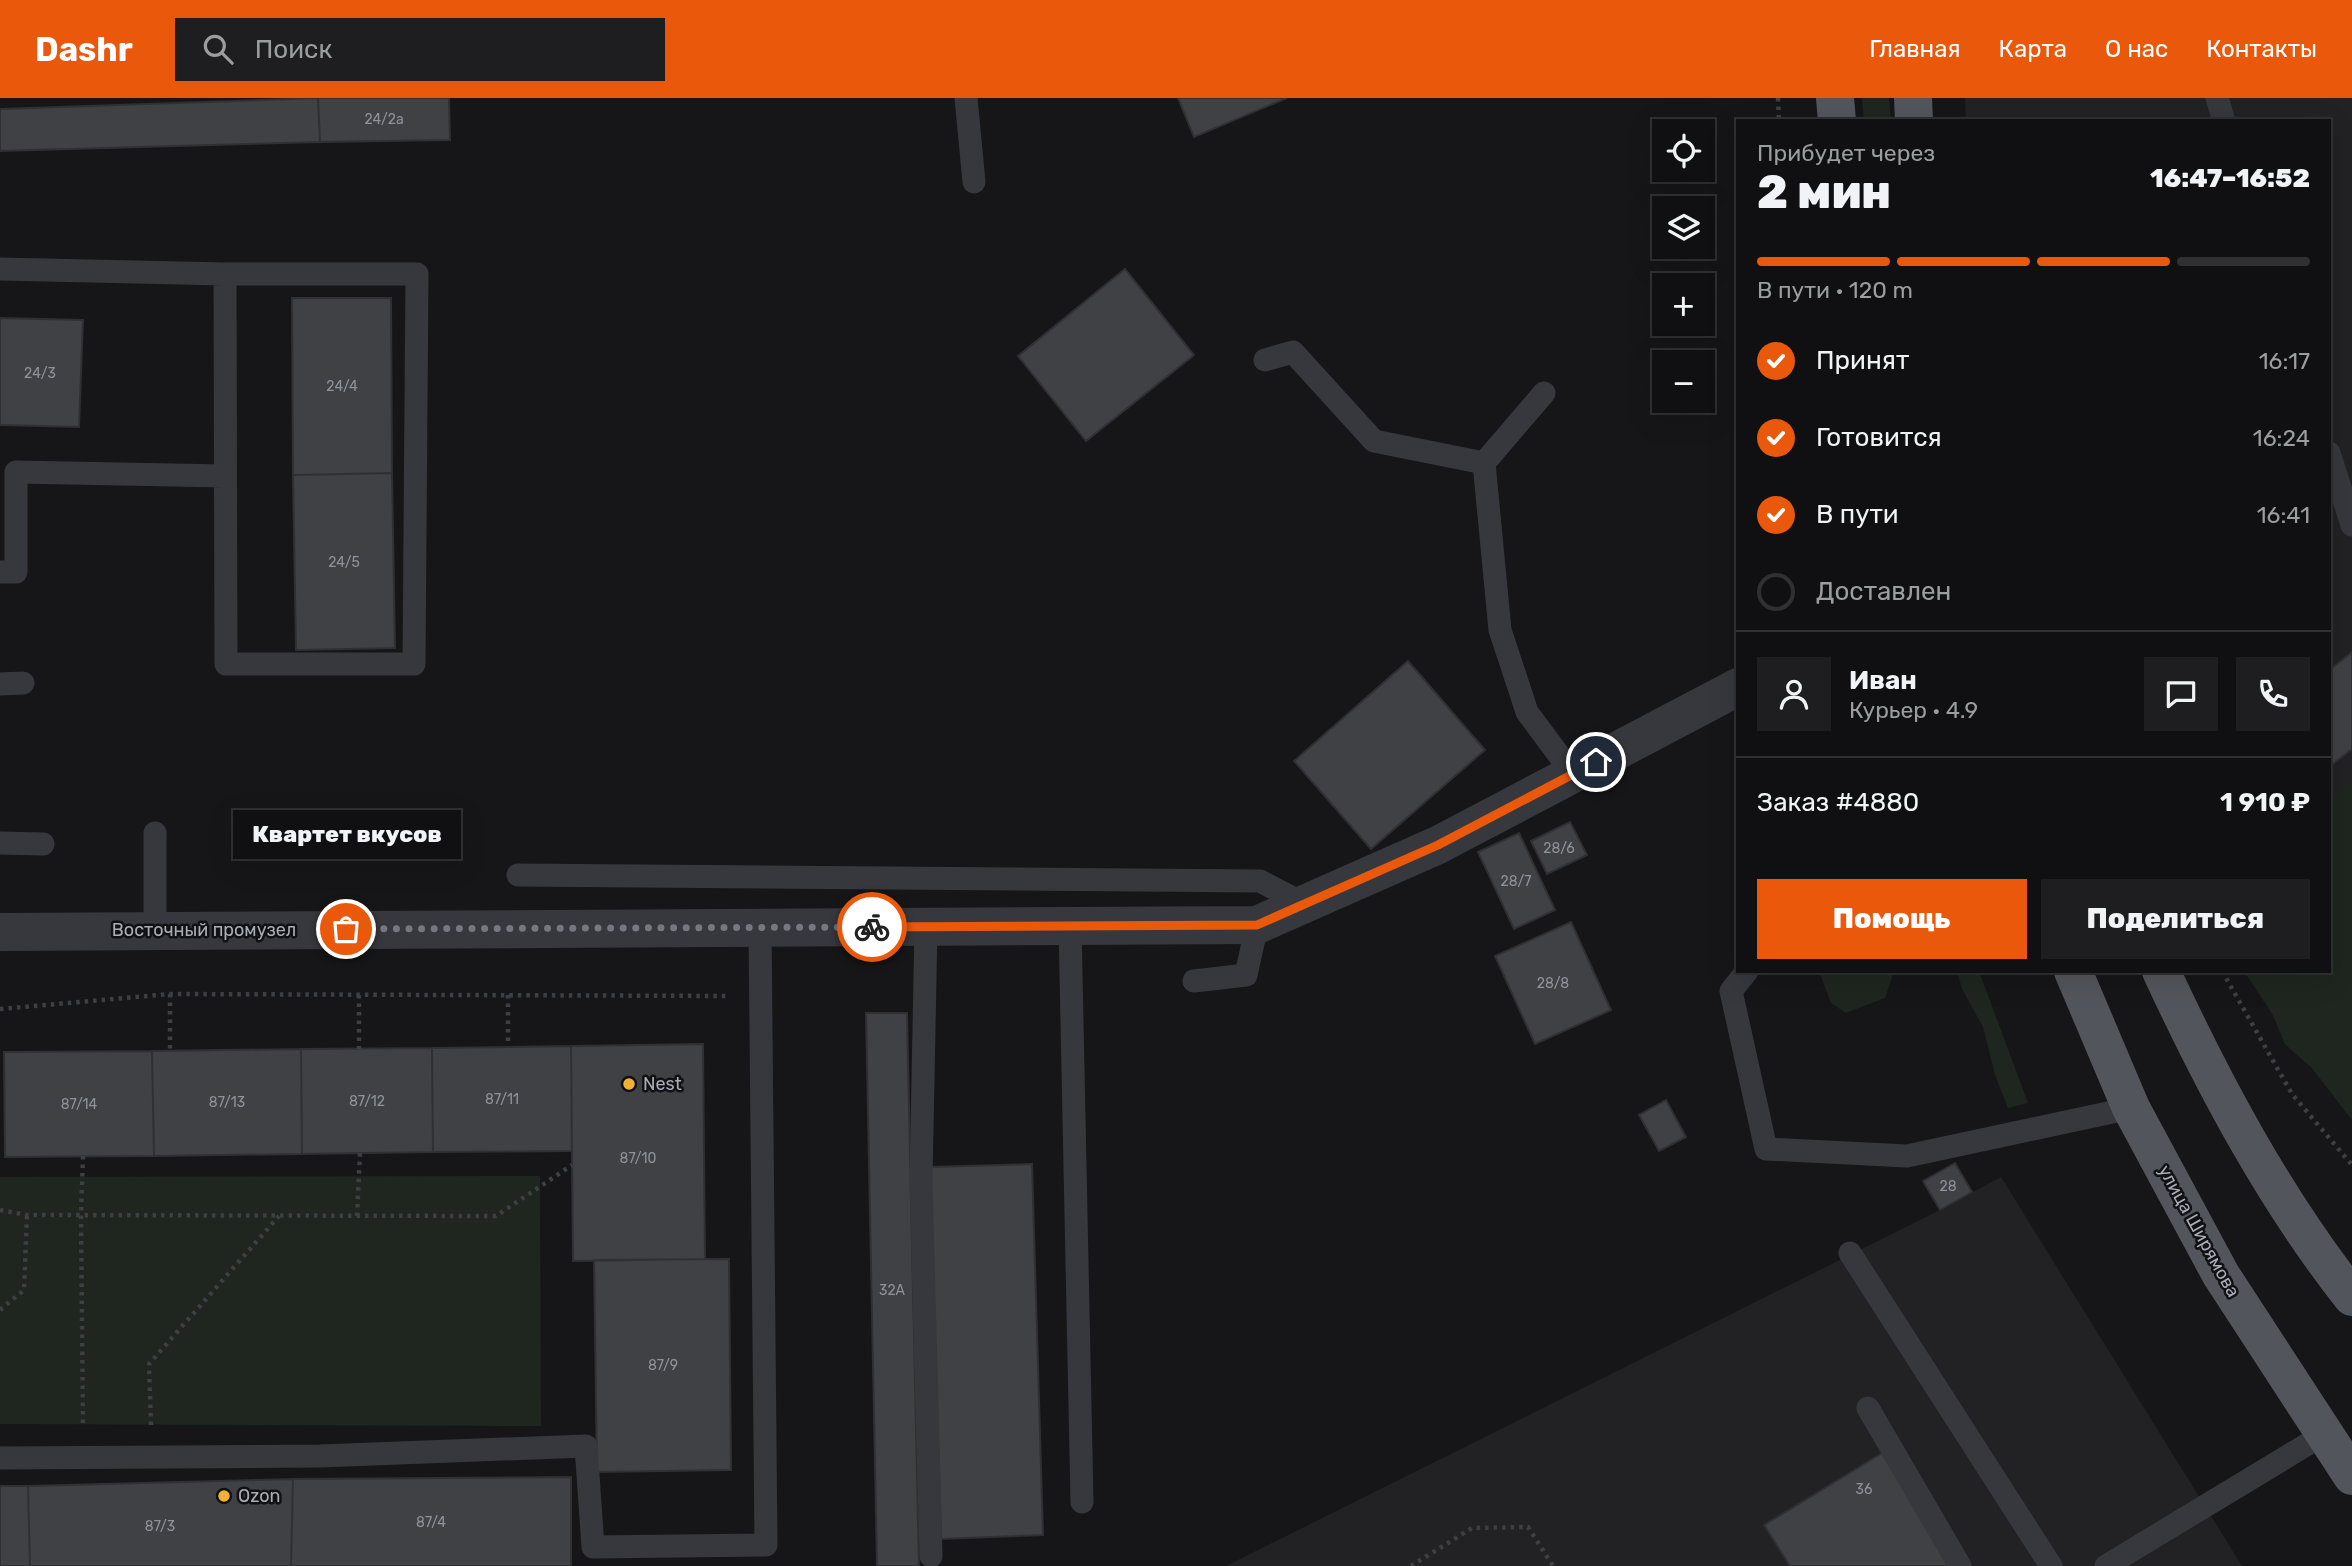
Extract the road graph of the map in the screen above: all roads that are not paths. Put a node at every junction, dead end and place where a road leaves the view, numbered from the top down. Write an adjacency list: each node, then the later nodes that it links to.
1 (966, 98): 8 (lane)
2 (1835, 98): 5 (main road)
3 (1913, 98): 6 (main road)
4 (2217, 98): 7 (lane)
5 (1837, 119)
6 (1914, 119)
7 (2223, 119)
8 (974, 182)
9 (0, 269): 10 (lane)
10 (225, 274): 15 (lane); 15 (lane)
11 (1265, 360): 14 (lane)
12 (1545, 393): 14 (lane)
13 (2331, 459): 16 (lane)
14 (1484, 463): 19 (lane)
15 (225, 476): 17 (lane)
16 (2352, 524)
17 (0, 572)
18 (1736, 688): 19 (street, Восточный промузел)
19 (1573, 774): 24 (street, Восточный промузел)
20 (155, 834): 29 (lane)
21 (0, 843): 22 (lane)
22 (43, 844)
23 (518, 875): 24 (lane)
24 (1304, 904): 25 (street, Восточный промузел)
25 (1257, 925): 26 (street, Восточный промузел); 34 (lane)
26 (1070, 926): 28 (street, Восточный промузел); 42 (lane)
27 (760, 927): 28 (street, Восточный промузел); 29 (street, Восточный промузел); 44 (lane)
28 (926, 927): 43 (lane)
29 (155, 930): 30 (street, Восточный промузел)
30 (0, 932)
31 (1744, 973): 35 (lane)
32 (2074, 973): 35 (main road, улица Ширямова)
33 (2162, 973): 37 (main road)
34 (1195, 981)
35 (2131, 1108): 39 (main road, улица Ширямова)
36 (1850, 1253): 46 (lane)
37 (2352, 1297)
38 (1868, 1408): 45 (lane)
39 (2326, 1433): 41 (main road, улица Ширямова); 47 (lane)
40 (0, 1458): 44 (lane)
41 (2352, 1476)
42 (1082, 1502)
43 (931, 1556)
44 (592, 1557)
45 (1960, 1566)
46 (2051, 1566)
47 (2106, 1566)

